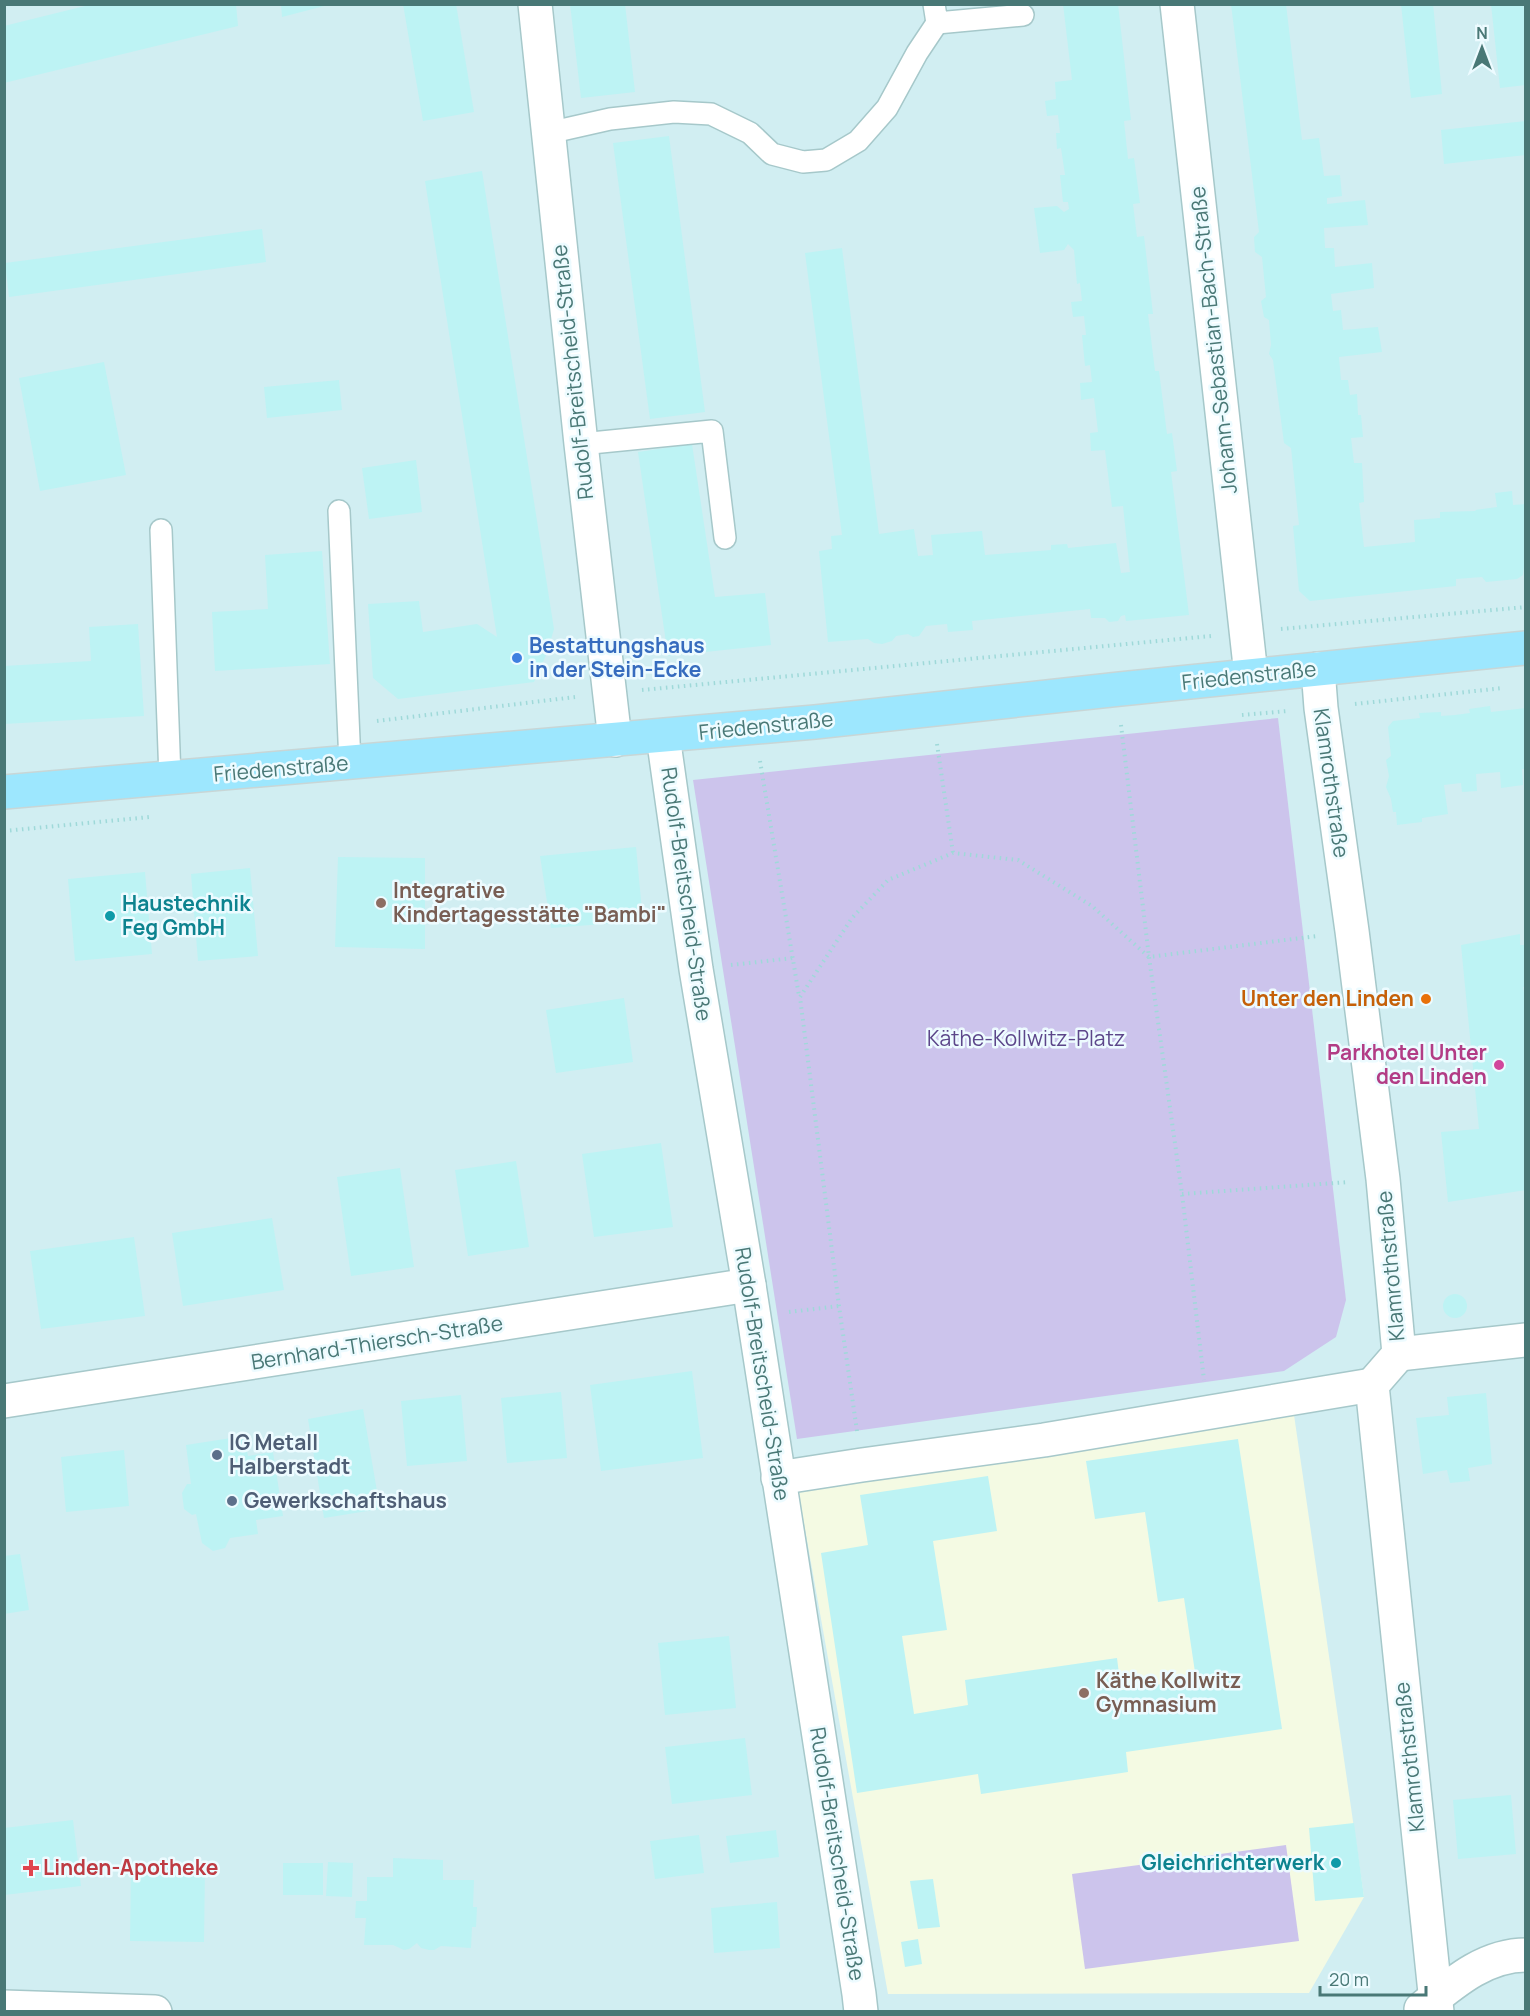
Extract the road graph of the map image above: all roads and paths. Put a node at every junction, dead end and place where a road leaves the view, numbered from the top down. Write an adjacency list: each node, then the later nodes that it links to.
1 (535, 4): 5 (street, Rudolf-Breitscheid-Straße)
2 (1177, 4): 11 (street, Johann-Sebastian-Bach-Straße)
3 (936, 14): 4 (lane); 5 (lane)
4 (1023, 15)
5 (548, 133): 6 (street, Rudolf-Breitscheid-Straße)
6 (580, 444): 9 (lane); 15 (street, Rudolf-Breitscheid-Straße)
7 (339, 511): 16 (lane)
8 (160, 530): 23 (lane)
9 (725, 538)
10 (1526, 607): 11 (path)
11 (1246, 633): 14 (street, Johann-Sebastian-Bach-Straße); 15 (path)
12 (1526, 648): 13 (main road, Friedenstraße)
13 (1318, 669): 14 (main road, Friedenstraße); 26 (street, Klamrothstraße)
14 (1251, 675): 18 (main road, Friedenstraße)
15 (610, 693): 16 (path); 19 (street, Rudolf-Breitscheid-Straße)
16 (349, 724): 22 (lane)
17 (1121, 725): 27 (path)
18 (663, 736): 19 (main road, Friedenstraße); 29 (street, Rudolf-Breitscheid-Straße)
19 (615, 740): 22 (main road, Friedenstraße)
20 (937, 741): 25 (path)
21 (760, 759): 28 (path)
22 (350, 763): 23 (main road, Friedenstraße)
23 (170, 778): 24 (main road, Friedenstraße)
24 (4, 792)
25 (953, 853): 27 (path); 30 (path)
26 (1352, 931): 27 (path); 31 (street, Klamrothstraße)
27 (1149, 957): 32 (path)
28 (793, 958): 29 (path); 30 (path)
29 (696, 969): 33 (street, Rudolf-Breitscheid-Straße)
30 (800, 997): 34 (path)
31 (1383, 1179): 32 (path); 36 (street, Klamrothstraße)
32 (1182, 1194): 39 (path)
33 (751, 1301): 34 (path); 38 (street, Bernhard-Thiersch-Straße); 41 (street, Rudolf-Breitscheid-Straße)
34 (839, 1306): 40 (path)
35 (1526, 1340): 36 (street)
36 (1399, 1354): 37 (street, Klamrothstraße)
37 (1372, 1385): 39 (street); 44 (street, Klamrothstraße)
38 (4, 1401)
39 (1208, 1413): 40 (street)
40 (862, 1465): 41 (street)
41 (778, 1478): 46 (street, Rudolf-Breitscheid-Straße)
42 (1526, 1955): 44 (street)
43 (4, 2007): 45 (street)
44 (1430, 2007)
45 (155, 2012)
46 (861, 2012)

